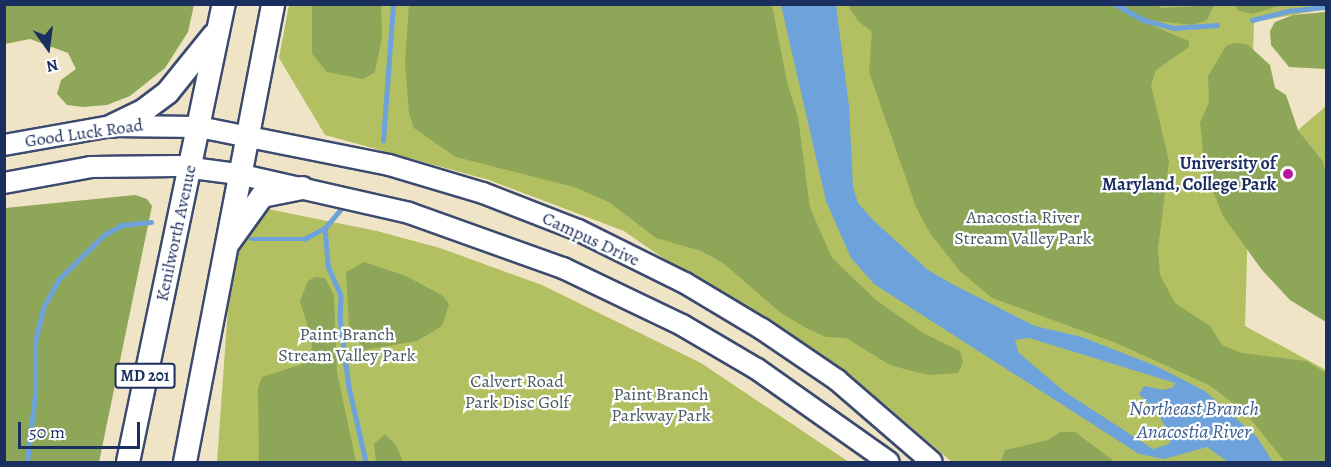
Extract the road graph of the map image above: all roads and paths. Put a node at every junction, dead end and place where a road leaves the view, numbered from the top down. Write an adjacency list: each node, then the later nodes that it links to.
1 (224, 4): 3 (main road, Kenilworth Avenue / MD 201)
2 (273, 4): 6 (main road, MD 201)
3 (220, 27): 4 (main road); 5 (main road, Kenilworth Avenue / MD 201)
4 (112, 126): 5 (main road, Good Luck Road); 7 (main road, Good Luck Road)
5 (199, 127): 6 (main road, Campus Drive); 8 (main road, Kenilworth Avenue / MD 201)
6 (246, 134): 9 (main road, MD 201); 16 (main road, Campus Drive)
7 (4, 145)
8 (190, 167): 9 (main road, Campus Drive); 10 (main road, Good Luck Road); 13 (main road, Kenilworth Avenue / MD 201)
9 (238, 174): 11 (main road, Campus Drive); 12 (main road, MD 201)
10 (4, 183)
11 (302, 188): 12 (main road); 15 (main road, Campus Drive)
12 (223, 251): 14 (main road, MD 201)
13 (128, 462)
14 (185, 462)
15 (889, 462)
16 (932, 462)

